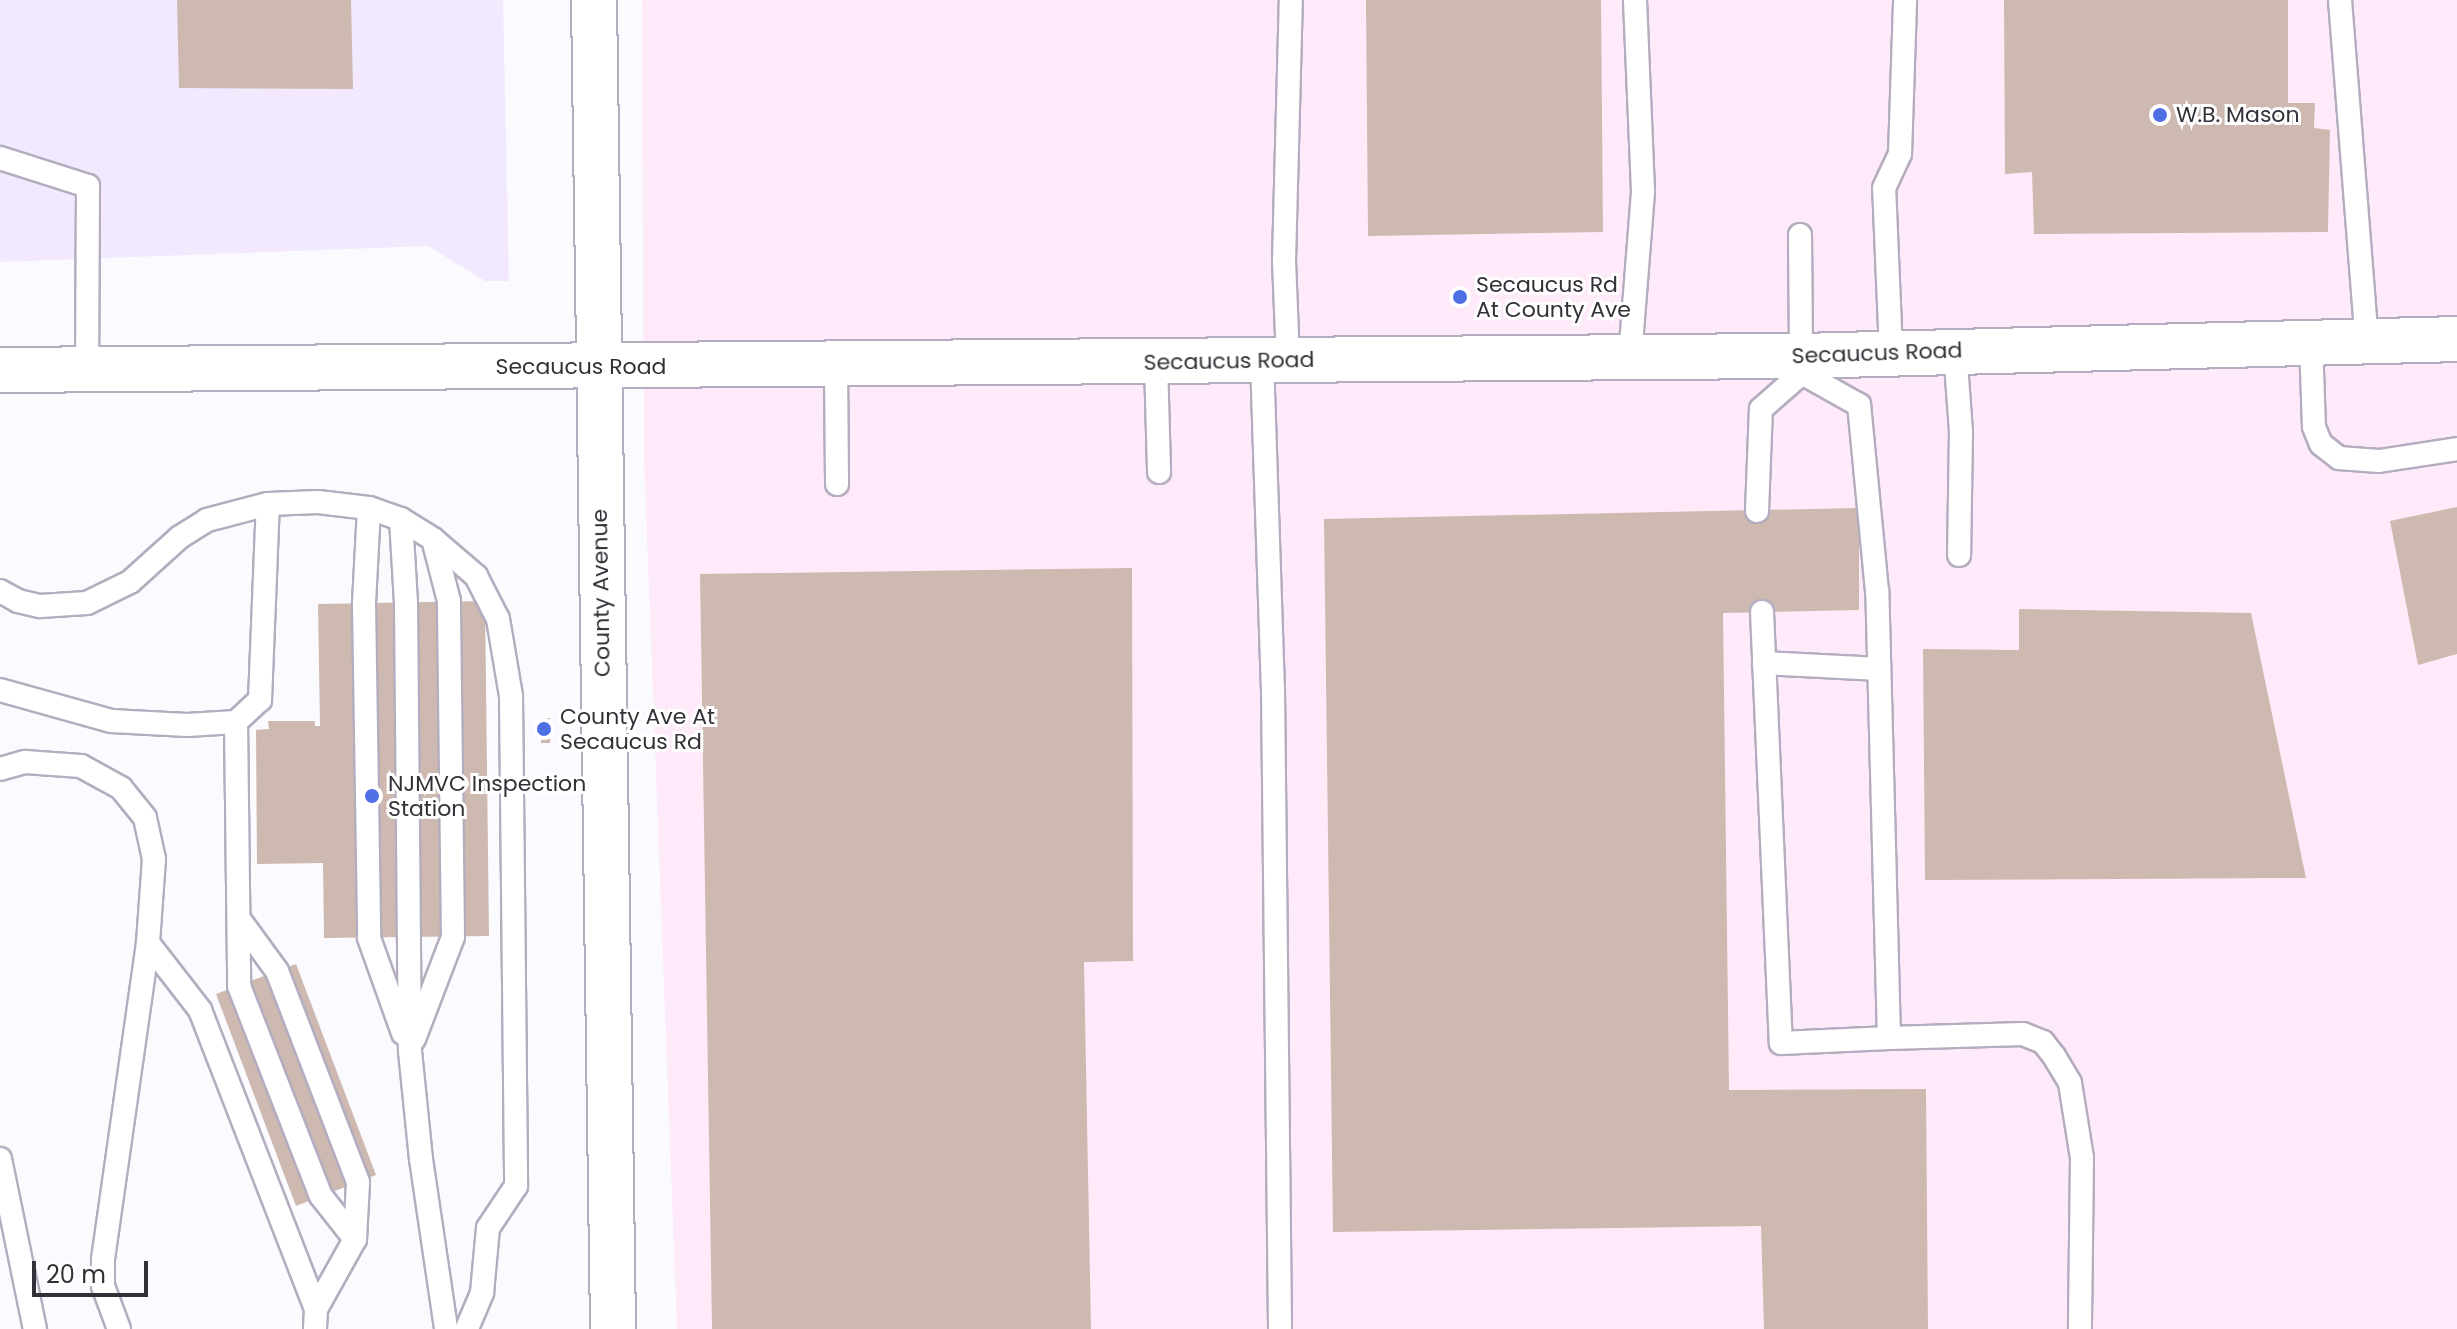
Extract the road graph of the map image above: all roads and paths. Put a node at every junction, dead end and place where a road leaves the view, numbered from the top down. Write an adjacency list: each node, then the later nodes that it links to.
1 (594, 0): 18 (main road, County Avenue)
2 (1291, 0): 14 (lane)
3 (1635, 0): 13 (lane)
4 (1905, 0): 12 (lane)
5 (2340, 0): 9 (lane)
6 (0, 158): 20 (lane)
7 (1800, 235): 16 (lane)
8 (2457, 339): 9 (main road, Secaucus Road)
9 (2367, 341): 10 (main road, Secaucus Road)
10 (2311, 342): 11 (main road, Secaucus Road); 21 (lane)
11 (1955, 350): 12 (main road, Secaucus Road); 29 (lane)
12 (1891, 352): 16 (main road, Secaucus Road)
13 (1630, 357): 14 (main road, Secaucus Road); 16 (main road, Secaucus Road)
14 (1275, 360): 15 (main road, Secaucus Road); 49 (lane)
15 (1156, 362): 17 (main road, Secaucus Road); 22 (lane)
16 (1801, 364): 26 (lane); 33 (lane)
17 (836, 366): 18 (main road, Secaucus Road); 23 (lane)
18 (598, 368): 20 (main road, Secaucus Road); 48 (main road, County Avenue)
19 (0, 370): 20 (main road, Secaucus Road)
20 (87, 370)
21 (2457, 449)
22 (1159, 472)
23 (837, 484)
24 (268, 504): 25 (lane); 30 (lane); 35 (lane)
25 (369, 508): 27 (lane); 40 (lane)
26 (1757, 511)
27 (401, 519): 28 (lane); 40 (lane)
28 (433, 539): 40 (lane); 47 (lane)
29 (1959, 555)
30 (0, 591)
31 (1762, 612): 32 (lane)
32 (1764, 663): 33 (lane); 39 (lane)
33 (1879, 669): 39 (lane)
34 (0, 690): 35 (lane)
35 (236, 722): 37 (lane)
36 (0, 769): 38 (lane)
37 (239, 919): 42 (lane); 42 (lane)
38 (148, 943): 43 (lane); 45 (lane)
39 (1889, 1038): 50 (lane)
40 (410, 1051): 46 (lane)
41 (0, 1159): 44 (lane)
42 (355, 1239): 43 (lane)
43 (315, 1319)
44 (35, 1329)
45 (119, 1329)
46 (446, 1329)
47 (467, 1329)
48 (613, 1329)
49 (1280, 1329)
50 (2080, 1329)

